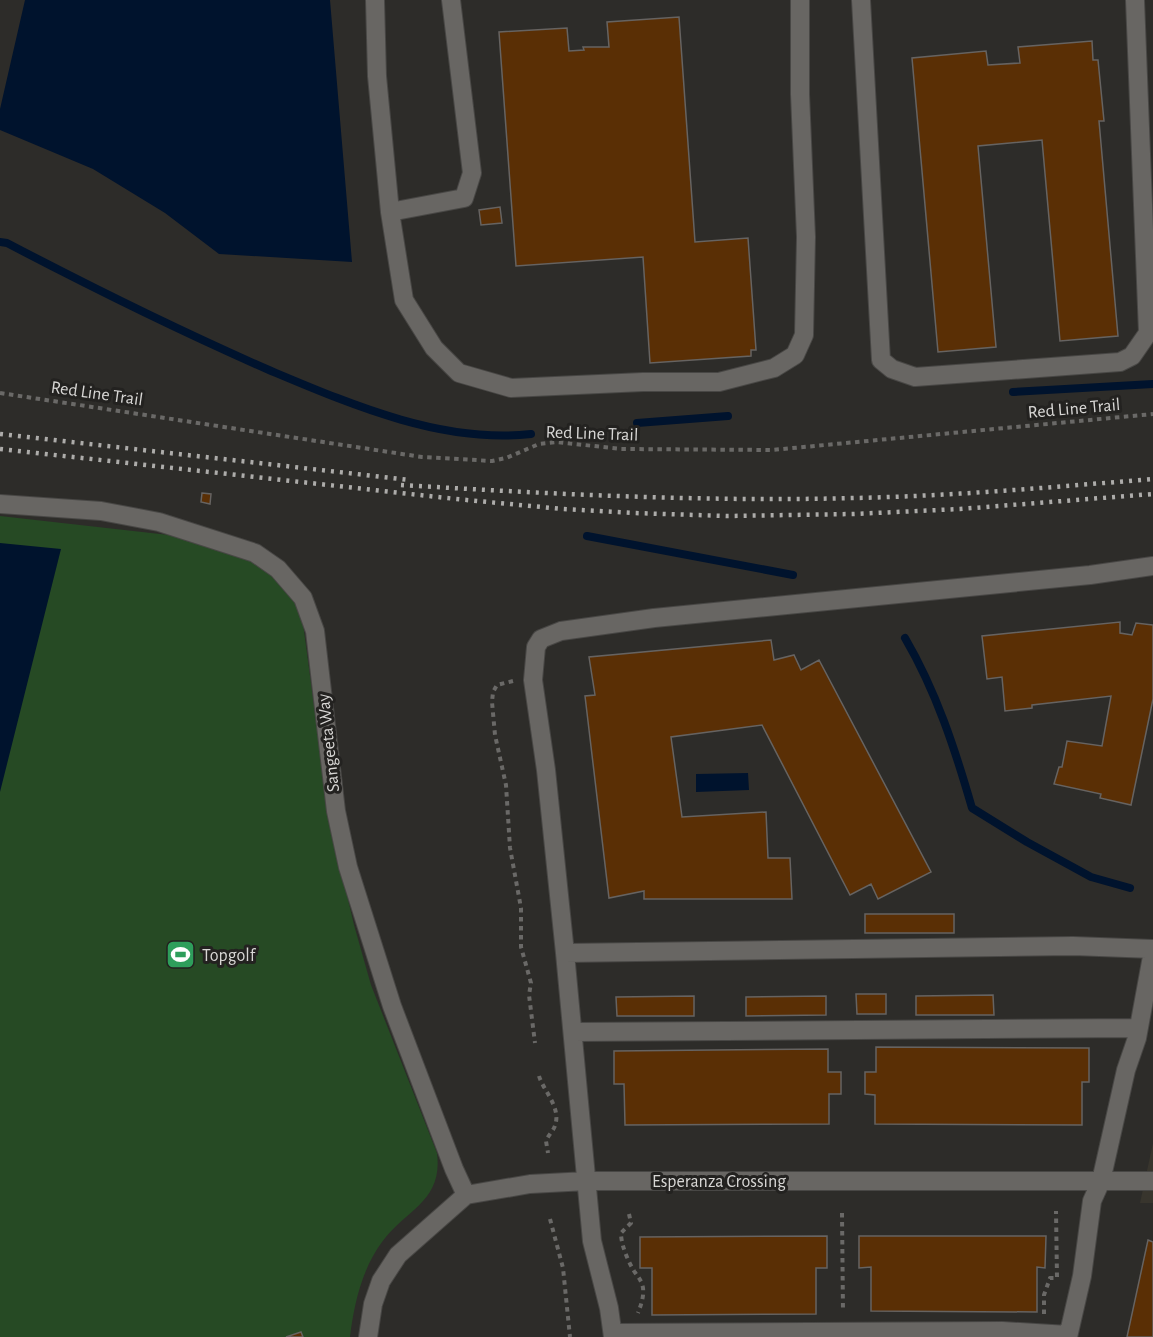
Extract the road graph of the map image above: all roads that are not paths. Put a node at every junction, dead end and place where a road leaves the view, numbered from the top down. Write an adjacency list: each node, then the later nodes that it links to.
1 (375, 0): 6 (street)
2 (451, 0): 6 (street)
3 (800, 0): 6 (street)
4 (861, 0): 7 (street)
5 (1135, 0): 7 (street)
6 (390, 212)
7 (1148, 214)
8 (0, 504): 17 (street, Sangeeta Way)
9 (1153, 566): 11 (street)
10 (1153, 950): 11 (street); 12 (street)
11 (565, 953): 13 (street)
12 (1139, 1028): 13 (street); 15 (street)
13 (573, 1032): 14 (street)
14 (587, 1181): 15 (street, Esperanza Crossing); 17 (street, Esperanza Crossing); 18 (street)
15 (1101, 1181): 16 (street, Esperanza Crossing); 19 (street)
16 (1153, 1181)
17 (466, 1195): 20 (street)
18 (613, 1335): 19 (street)
19 (1068, 1336)
20 (368, 1337)

